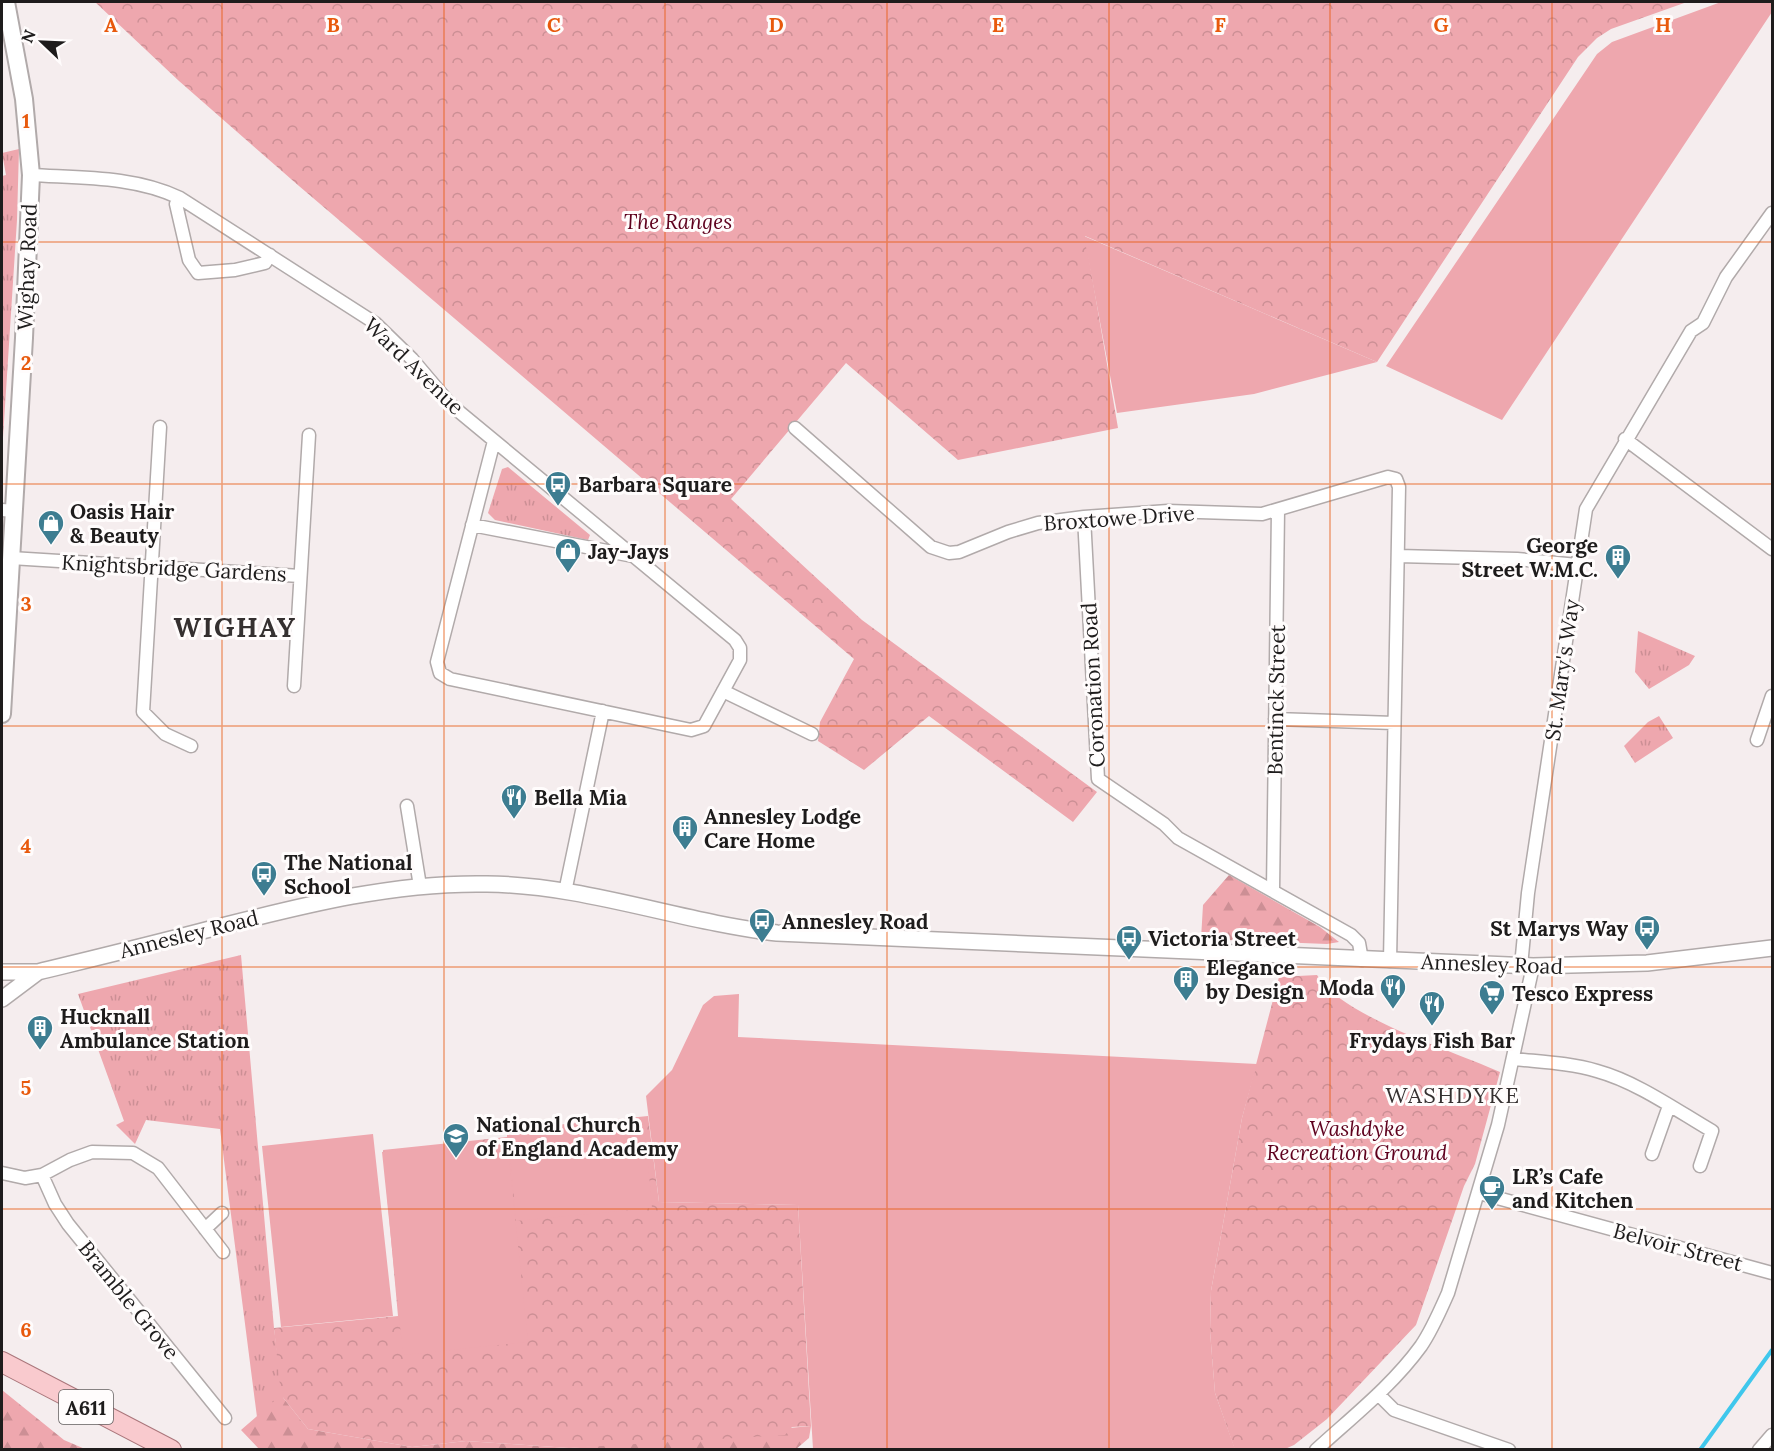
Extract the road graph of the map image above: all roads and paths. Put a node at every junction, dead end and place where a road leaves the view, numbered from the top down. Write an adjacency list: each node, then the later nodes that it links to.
1 (6, 2): 2 (main road, Wighay Road)
2 (31, 175): 3 (street, Ward Avenue); 12 (main road, Wighay Road)
3 (180, 198): 5 (street, Ward Avenue); 5 (street)
4 (1773, 213): 9 (street, St. Mary's Way)
5 (270, 255): 10 (street, Ward Avenue)
6 (160, 427): 20 (street)
7 (795, 428): 13 (street, Broxtowe Drive)
8 (309, 435): 21 (street)
9 (1625, 439): 15 (street); 19 (street, St. Mary's Way)
10 (494, 441): 14 (street); 17 (street)
11 (1278, 510): 13 (street, Broxtowe Drive); 16 (street, Broxtowe Drive); 27 (street, Bentinck Street)
12 (8, 511): 18 (main road, Wighay Road)
13 (1084, 517): 34 (street, Coronation Road)
14 (472, 525): 17 (street); 25 (street)
15 (1773, 549)
16 (1398, 556): 19 (street); 28 (street)
17 (634, 557): 23 (street)
18 (11, 558): 20 (street, Knightsbridge Gardens); 26 (main road, Wighay Road)
19 (1577, 565): 39 (street, St. Mary's Way)
20 (152, 567): 21 (street, Knightsbridge Gardens); 31 (street)
21 (300, 576): 22 (street)
22 (294, 687)
23 (723, 691): 25 (street); 29 (street)
24 (1773, 696): 30 (street)
25 (603, 711): 35 (street)
26 (2, 714)
27 (1275, 719): 28 (street); 34 (street, Bentinck Street)
28 (1394, 723): 38 (street)
29 (812, 734)
30 (1757, 740)
31 (191, 746)
32 (407, 806): 33 (street)
33 (420, 886): 35 (street, Annesley Road); 41 (street, Annesley Road)
34 (1273, 891): 37 (street, Coronation Road)
35 (566, 892): 37 (street, Annesley Road)
36 (1773, 948): 39 (street, Annesley Road)
37 (1362, 960): 38 (street, Annesley Road)
38 (1390, 961): 39 (street, Annesley Road)
39 (1527, 966): 43 (street, St. Mary's Way)
40 (2, 972): 41 (street, Annesley Road)
41 (38, 972): 42 (street, Annesley Road)
42 (2, 999)
43 (1514, 1059): 44 (street); 49 (street, St. Mary's Way)
44 (1669, 1106): 45 (street); 46 (street)
45 (1652, 1154)
46 (1700, 1166)
47 (2, 1173): 48 (street)
48 (42, 1175): 51 (street); 56 (street, Bramble Grove)
49 (1479, 1193): 53 (street, Belvoir Street); 55 (street, St. Mary's Way)
50 (222, 1213): 51 (street)
51 (205, 1229): 52 (street)
52 (223, 1252)
53 (1773, 1273)
54 (2, 1362): 58 (main road, A611)
55 (1378, 1394): 59 (street, St. Mary's Way); 60 (street)
56 (225, 1418)
57 (1773, 1436): 61 (street)
58 (171, 1449)
59 (1316, 1449)
60 (1505, 1449)
61 (1759, 1449)

